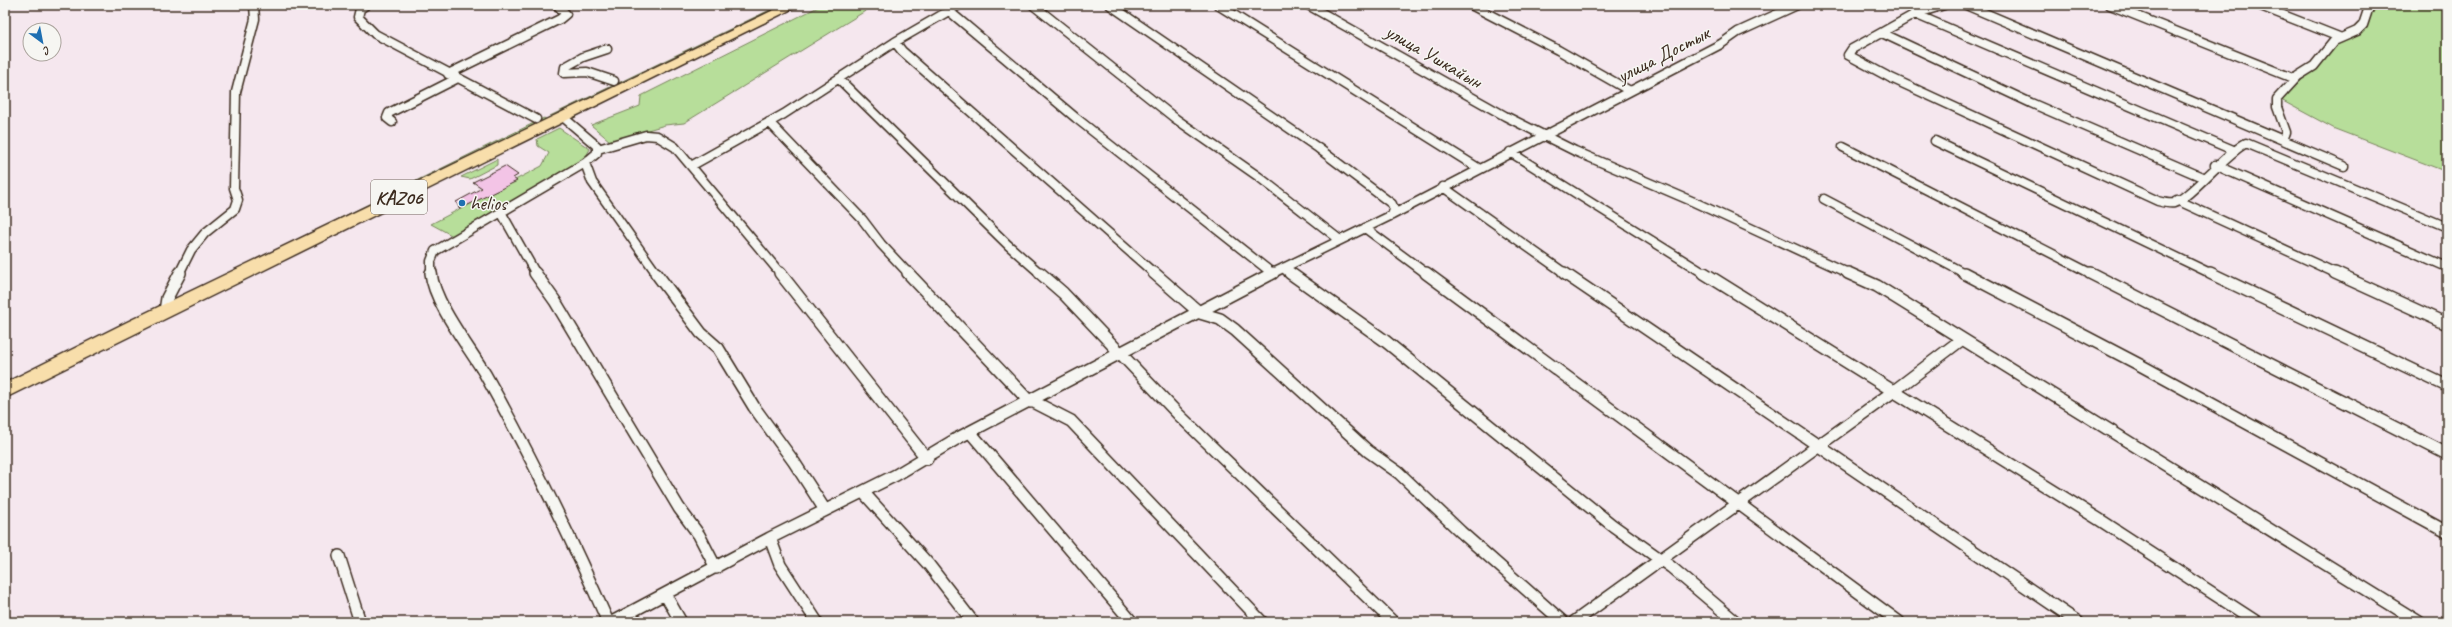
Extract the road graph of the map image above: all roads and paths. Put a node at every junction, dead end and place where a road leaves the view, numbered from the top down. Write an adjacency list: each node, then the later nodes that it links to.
1 (254, 5): 60 (street)
2 (366, 5): 26 (street)
3 (557, 5): 26 (street)
4 (771, 5): 30 (highway, KАZ06)
5 (794, 5): 32 (highway, KАZ06)
6 (959, 5): 20 (street)
7 (1033, 5): 56 (street)
8 (1110, 5): 53 (street)
9 (1218, 5): 47 (street)
10 (1308, 5): 36 (street, улица Ушкайын)
11 (1470, 5): 31 (street)
12 (1797, 5): 31 (street, улица Достык)
13 (1922, 5): 19 (street)
14 (1944, 5): 19 (street)
15 (1966, 5): 37 (street)
16 (2110, 5): 29 (street)
17 (2258, 5): 23 (street)
18 (2374, 5): 23 (street)
19 (1932, 9): 21 (street)
20 (949, 11): 24 (street); 59 (street)
21 (1915, 14): 22 (street); 41 (street)
22 (1882, 33): 48 (street); 51 (street)
23 (2339, 37): 29 (street)
24 (895, 42): 28 (street); 61 (street)
25 (607, 50): 30 (street)
26 (448, 74): 27 (street)
27 (456, 79): 33 (street); 34 (street)
28 (839, 79): 35 (street); 64 (street)
29 (2295, 79): 37 (street)
30 (614, 81): 33 (highway, KАZ06)
31 (1630, 91): 36 (street, улица Достык)
32 (563, 117): 40 (street); 60 (highway, KАZ06)
33 (536, 119): 60 (highway, KАZ06)
34 (392, 122)
35 (770, 122): 45 (street); 69 (street)
36 (1543, 135): 42 (street, улица Достык); 63 (street, улица Ушкайын)
37 (2283, 140): 46 (street)
38 (1935, 141): 66 (street)
39 (1843, 147): 72 (street)
40 (598, 149): 43 (street); 45 (street)
41 (2233, 150): 44 (street); 54 (street)
42 (1510, 152): 47 (street, улица Достык); 68 (street)
43 (584, 163): 52 (street); 76 (street)
44 (2215, 165): 48 (street); 57 (street)
45 (691, 166): 73 (street)
46 (2344, 166)
47 (1478, 168): 49 (street, улица Достык)
48 (2202, 177): 51 (street)
49 (1443, 187): 53 (street, улица Достык); 71 (street)
50 (1824, 199): 77 (street)
51 (2177, 200): 62 (street)
52 (501, 212): 81 (street); 84 (street)
53 (1392, 214): 55 (street, улица Достык)
54 (2447, 227)
55 (1365, 228): 56 (street, улица Достык); 75 (street)
56 (1340, 240): 58 (street, улица Достык)
57 (2447, 267)
58 (1283, 268): 59 (street, улица Достык); 80 (street)
59 (1272, 273): 61 (street, улица Достык)
60 (166, 304): 65 (highway, KАZ06); 67 (highway, KАZ06)
61 (1200, 313): 64 (street, улица Достык); 92 (street)
62 (2447, 324)
63 (1961, 340): 68 (street); 98 (street, улица Ушкайын)
64 (1122, 354): 69 (street, улица Достык); 91 (street)
65 (5, 378)
66 (2447, 386)
67 (5, 391)
68 (1894, 391): 71 (street); 97 (street)
69 (1031, 402): 70 (street, улица Достык); 90 (street)
70 (970, 432): 73 (street, улица Достык); 89 (street)
71 (1820, 444): 75 (street); 96 (street)
72 (2447, 454)
73 (927, 458): 74 (street, улица Достык)
74 (863, 492): 76 (street, улица Достык); 88 (street)
75 (1738, 503): 80 (street); 95 (street)
76 (825, 510): 78 (street, улица Достык)
77 (2447, 532)
78 (770, 538): 81 (street, улица Достык); 87 (street)
79 (339, 556): 83 (street)
80 (1659, 559): 93 (street); 94 (street)
81 (716, 568): 82 (street, улица Достык)
82 (665, 594): 85 (street, улица Достык); 86 (street)
83 (360, 622)
84 (608, 622)
85 (612, 622)
86 (681, 622)
87 (817, 622)
88 (973, 622)
89 (1132, 622)
90 (1262, 622)
91 (1393, 622)
92 (1563, 622)
93 (1574, 622)
94 (1736, 622)
95 (1899, 622)
96 (2078, 622)
97 (2257, 622)
98 (2419, 622)

